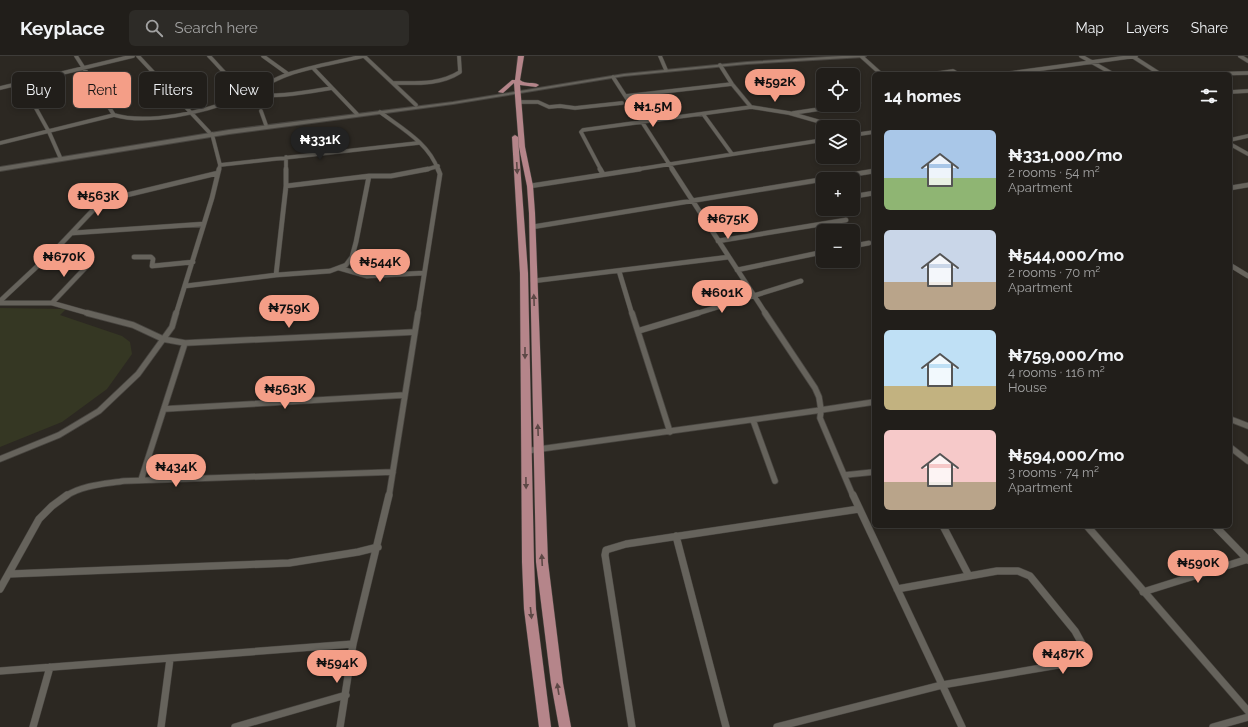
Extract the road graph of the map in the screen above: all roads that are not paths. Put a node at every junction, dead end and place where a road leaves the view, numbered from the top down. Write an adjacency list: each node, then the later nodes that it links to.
1 (76, 56): 21 (street)
2 (133, 56): 21 (street)
3 (138, 56): 57 (street)
4 (209, 56): 24 (street)
5 (263, 56): 32 (street)
6 (364, 56): 22 (street); 36 (street)
7 (459, 56): 36 (street)
8 (521, 56): 34 (main road)
9 (660, 56): 23 (street)
10 (812, 56): 23 (main road)
11 (861, 56): 12 (main road); 17 (main road); 25 (street)
12 (864, 56)
13 (1081, 56): 18 (street)
14 (1132, 56): 15 (street); 18 (street); 28 (street)
15 (1136, 56)
16 (1240, 56): 19 (street)
17 (817, 57): 20 (main road)
18 (1090, 61): 26 (street); 27 (street)
19 (1248, 61)
20 (720, 65): 23 (main road); 37 (street)
21 (84, 68): 29 (street); 61 (street)
22 (314, 68): 32 (street); 41 (street)
23 (665, 69): 33 (main road); 39 (main road)
24 (225, 72)
25 (879, 72)
26 (1017, 72)
27 (1109, 72)
28 (1157, 72)
29 (65, 73)
30 (1232, 73): 31 (street)
31 (1248, 73)
32 (288, 74): 35 (street)
33 (613, 77): 42 (main road); 47 (street)
34 (516, 81): 39 (main road); 42 (main road); 44 (main road)
35 (273, 82)
36 (393, 83): 50 (street)
37 (732, 84): 47 (street); 52 (street)
38 (12, 85): 40 (street)
39 (536, 85): 42 (main road)
40 (0, 88)
41 (332, 88): 46 (street); 58 (street)
42 (516, 90): 44 (main road); 48 (main road); 56 (main road); 98 (main road, one-way to 98)
43 (1248, 91): 45 (street)
44 (501, 92): 50 (main road)
45 (1232, 92)
46 (273, 94)
47 (626, 96): 63 (street)
48 (518, 102): 49 (street); 89 (main road)
49 (622, 103)
50 (416, 105): 58 (main road)
51 (215, 107): 57 (street)
52 (751, 107): 59 (street); 60 (street)
53 (36, 108): 65 (street)
54 (816, 110): 60 (street)
55 (261, 111): 64 (street)
56 (380, 112): 67 (main road); 73 (street)
57 (192, 113): 61 (street); 67 (street)
58 (357, 114): 64 (main road)
59 (703, 114): 63 (street); 75 (street)
60 (789, 114): 62 (street)
61 (114, 115): 65 (street)
62 (816, 121)
63 (642, 122): 79 (street); 85 (street)
64 (266, 125): 67 (main road)
65 (49, 132): 72 (street); 77 (street)
66 (872, 132): 68 (street)
67 (211, 133): 77 (main road); 80 (street); 82 (main road)
68 (860, 134)
69 (1248, 136): 70 (street)
70 (1232, 140)
71 (816, 141): 75 (street)
72 (0, 143)
73 (418, 143): 78 (street); 81 (street)
74 (1232, 145): 76 (street)
75 (732, 154): 79 (street)
76 (1248, 154)
77 (60, 156): 82 (main road)
78 (286, 157): 80 (street); 88 (street)
79 (669, 164): 85 (street); 93 (street)
80 (220, 165): 84 (street)
81 (438, 166): 86 (street); 111 (street)
82 (0, 168)
83 (872, 171): 93 (street)
84 (218, 173): 95 (street); 97 (street)
85 (603, 174): 89 (street)
86 (369, 176): 88 (street); 108 (street)
87 (1248, 185): 90 (street)
88 (286, 186): 112 (street)
89 (530, 186): 96 (main road)
90 (1232, 188)
91 (872, 192): 92 (street)
92 (860, 195)
93 (692, 200): 96 (street); 99 (street)
94 (846, 220): 99 (street)
95 (204, 224): 97 (street); 105 (street)
96 (532, 227): 98 (main road)
97 (72, 233): 118 (street)
98 (527, 240): 114 (main road); 134 (main road, one-way to 134)
99 (718, 241): 104 (street)
100 (869, 243): 101 (street)
101 (860, 245)
102 (816, 253): 109 (street)
103 (134, 257): 105 (street)
104 (729, 257): 109 (street); 110 (street)
105 (193, 262): 116 (street)
106 (88, 265): 119 (street)
107 (1232, 266): 113 (street)
108 (339, 268): 111 (street); 112 (street)
109 (737, 270): 117 (street)
110 (618, 271): 114 (street); 120 (street)
111 (424, 273): 121 (street)
112 (276, 275): 116 (street)
113 (1248, 276)
114 (533, 281): 133 (main road, one-way to 114)
115 (801, 281): 117 (street)
116 (185, 286): 122 (street)
117 (754, 295): 120 (street); 127 (street)
118 (0, 302): 119 (street)
119 (52, 303): 122 (street)
120 (638, 331): 131 (street)
121 (415, 332): 123 (street); 124 (street)
122 (163, 339): 123 (street); 135 (street)
123 (185, 343): 126 (street)
124 (405, 394): 126 (street); 137 (street)
125 (872, 402): 127 (street)
126 (164, 409): 140 (street)
127 (821, 410): 128 (street); 139 (street)
128 (753, 420): 131 (street); 141 (street)
129 (1232, 420): 130 (street)
130 (1248, 426)
131 (670, 432): 133 (street)
132 (1232, 448): 136 (street)
133 (539, 450): 134 (street); 167 (main road, one-way to 133)
134 (526, 451): 166 (main road, one-way to 166)
135 (0, 459)
136 (1248, 461)
137 (393, 472): 140 (street); 147 (street)
138 (872, 472): 139 (street)
139 (845, 474): 142 (street)
140 (141, 480): 149 (street)
141 (775, 481)
142 (859, 509): 146 (street); 152 (street)
143 (944, 528): 150 (street)
144 (1088, 528): 153 (street)
145 (1217, 528): 148 (street)
146 (676, 536): 168 (street); 169 (street)
147 (378, 547): 149 (street); 154 (street)
148 (1248, 560): 153 (street)
149 (9, 574): 151 (street)
150 (969, 576): 152 (street); 158 (street)
151 (0, 589)
152 (897, 589): 158 (street)
153 (1143, 592): 160 (street)
154 (353, 644): 155 (street); 159 (street)
155 (170, 659): 156 (street); 163 (street)
156 (50, 667): 157 (street); 162 (street)
157 (0, 671)
158 (942, 684): 170 (street); 171 (street)
159 (346, 695): 164 (street); 165 (street)
160 (1248, 711)
161 (1248, 717): 172 (street)
162 (33, 727)
163 (161, 727)
164 (235, 727)
165 (340, 727)
166 (545, 727)
167 (565, 727)
168 (632, 727)
169 (726, 727)
170 (777, 727)
171 (962, 727)
172 (1213, 727)

